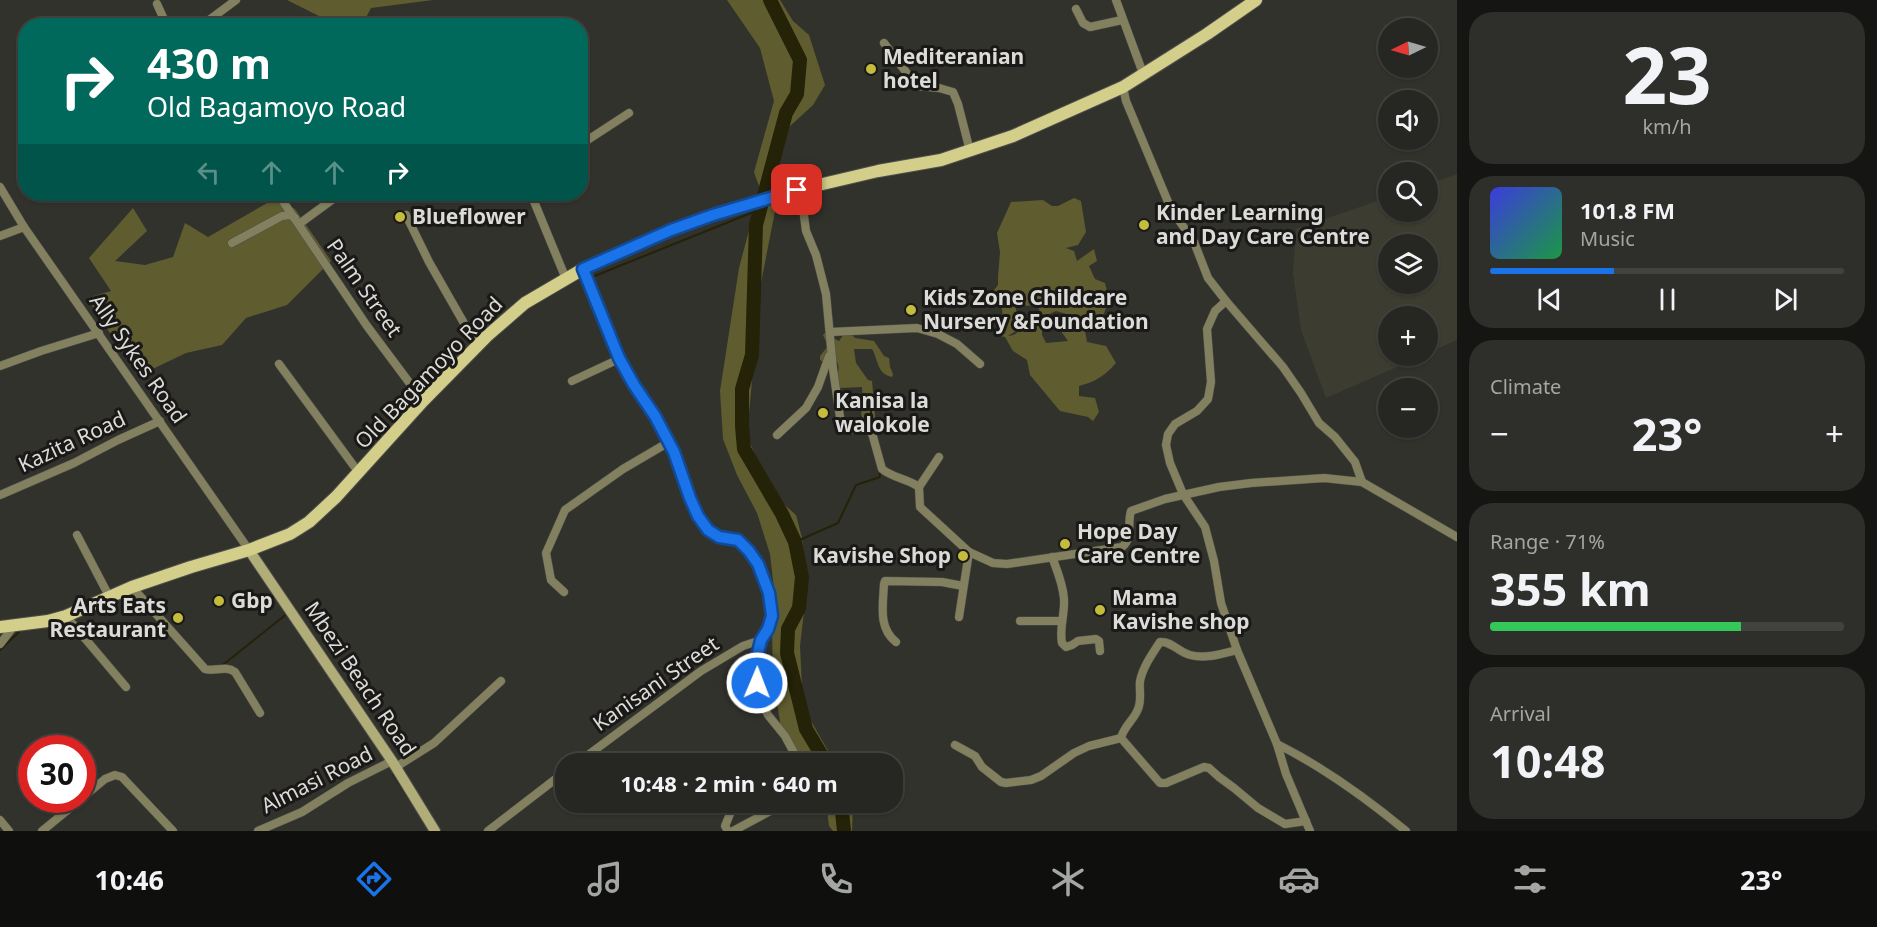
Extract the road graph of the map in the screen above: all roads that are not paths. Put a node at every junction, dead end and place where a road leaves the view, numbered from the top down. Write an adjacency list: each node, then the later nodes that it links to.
1 (236, 0): 7 (street)
2 (1116, 0): 8 (street)
3 (1256, 0): 10 (main road, Old Bagamoyo Road)
4 (157, 4): 6 (street)
5 (1076, 9): 8 (street)
6 (163, 18)
7 (212, 18)
8 (1122, 20): 10 (street)
9 (884, 43): 14 (street)
10 (1144, 76): 11 (main road, Old Bagamoyo Road)
11 (1123, 87): 14 (main road, Old Bagamoyo Road); 27 (street)
12 (628, 114): 13 (street)
13 (588, 140)
14 (970, 152): 16 (main road, Old Bagamoyo Road)
15 (0, 187): 22 (street, Ally Sykes Road)
16 (797, 190): 25 (main road, Old Bagamoyo Road); 28 (street)
17 (283, 201): 21 (street, Palm Street)
18 (329, 201): 21 (street)
19 (534, 201): 26 (street)
20 (406, 215): 30 (street)
21 (297, 221): 24 (street); 37 (street, Palm Street)
22 (24, 227): 23 (street); 29 (street, Ally Sykes Road)
23 (0, 236)
24 (232, 243)
25 (583, 269): 26 (main road, Old Bagamoyo Road); 32 (street)
26 (566, 279): 30 (main road, Old Bagamoyo Road)
27 (1226, 301): 43 (street); 45 (street)
28 (830, 332): 31 (street); 34 (street)
29 (99, 333): 35 (street); 38 (street, Ally Sykes Road)
30 (477, 346): 37 (main road, Old Bagamoyo Road)
31 (831, 351): 39 (street); 44 (street)
32 (619, 358): 36 (street); 40 (street)
33 (279, 364): 42 (street)
34 (980, 364)
35 (0, 366)
36 (572, 381)
37 (423, 401): 42 (main road, Old Bagamoyo Road)
38 (160, 421): 46 (street, Kazita Road); 49 (street, Ally Sykes Road)
39 (777, 435)
40 (669, 442): 54 (street); 62 (street)
41 (939, 457): 44 (street)
42 (359, 472): 49 (main road, Old Bagamoyo Road)
43 (1362, 482): 45 (street); 48 (street)
44 (919, 488): 50 (street)
45 (1183, 494): 51 (street); 66 (street)
46 (0, 495)
47 (77, 535): 55 (street)
48 (1457, 537)
49 (249, 550): 53 (main road, Old Bagamoyo Road); 75 (main road, Mbezi Beach Road)
50 (969, 552): 51 (street); 52 (street)
51 (1052, 557): 59 (street)
52 (963, 586): 57 (street); 63 (street)
53 (132, 587): 55 (main road, Old Bagamoyo Road); 69 (street)
54 (564, 592)
55 (110, 598): 56 (main road, Old Bagamoyo Road)
56 (66, 616): 60 (main road, Old Bagamoyo Road); 68 (street)
57 (959, 617)
58 (1020, 621): 59 (street)
59 (1061, 621): 65 (street)
60 (14, 626): 61 (main road, Old Bagamoyo Road); 64 (street)
61 (0, 627)
62 (761, 640): 73 (street, Kanisani Street); 74 (street)
63 (896, 642)
64 (0, 644)
65 (1100, 651)
66 (1237, 651): 70 (street); 71 (street)
67 (501, 681): 75 (street, Almasi Road)
68 (126, 687)
69 (260, 713)
70 (1121, 738): 72 (street); 82 (street)
71 (1276, 744): 82 (street); 92 (street)
72 (955, 745)
73 (591, 753)
74 (794, 753)
75 (394, 764): 86 (street, Almasi Road); 87 (main road, Mbezi Beach Road)
76 (555, 779): 88 (street)
77 (96, 786): 85 (street)
78 (64, 813): 84 (street)
79 (730, 813): 89 (street)
80 (767, 813): 90 (street)
81 (0, 820): 83 (street)
82 (1305, 821): 91 (street)
83 (9, 831)
84 (42, 831)
85 (173, 831)
86 (258, 831)
87 (435, 831)
88 (488, 831)
89 (728, 831)
90 (733, 831)
91 (1310, 831)
92 (1406, 831)

